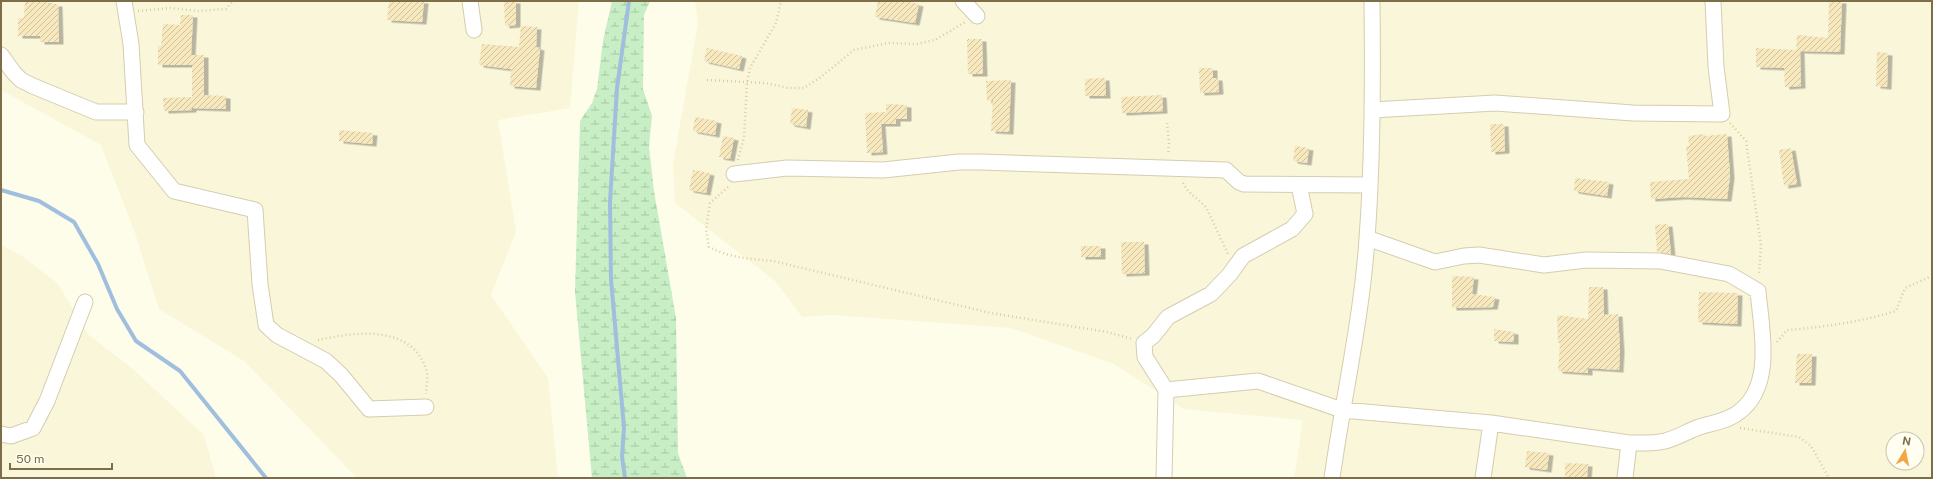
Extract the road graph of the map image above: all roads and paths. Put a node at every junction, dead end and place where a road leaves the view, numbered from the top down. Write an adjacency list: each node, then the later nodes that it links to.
1 (233, 1): 7 (path)
2 (470, 1): 9 (street)
3 (781, 1): 12 (path)
4 (963, 1): 8 (street)
5 (1372, 1): 13 (street)
6 (1713, 1): 15 (street)
7 (125, 6): 14 (street)
8 (977, 16): 12 (path)
9 (474, 30)
10 (1, 55): 14 (street)
11 (707, 80): 12 (path)
12 (747, 83): 18 (path)
13 (1372, 110): 15 (street); 19 (street)
14 (136, 112): 30 (street)
15 (1722, 114): 24 (path)
16 (1167, 123): 17 (path)
17 (1174, 167): 18 (street); 20 (street); 22 (path)
18 (734, 174): 27 (path)
19 (1370, 185): 20 (street); 21 (street)
20 (1299, 186): 22 (street)
21 (1368, 238): 24 (street); 31 (street)
22 (1230, 274): 27 (street)
23 (1932, 276): 28 (path)
24 (1758, 291): 28 (street)
25 (85, 302): 34 (street)
26 (316, 341): 30 (path)
27 (1144, 343): 29 (street)
28 (1762, 348): 32 (street)
29 (1166, 390): 31 (street); 36 (street)
30 (426, 407)
31 (1342, 410): 33 (street); 37 (street)
32 (1728, 418): 35 (street); 40 (path)
33 (1491, 423): 35 (street); 38 (street)
34 (1, 434)
35 (1629, 443): 39 (street)
36 (1164, 478)
37 (1332, 478)
38 (1483, 478)
39 (1625, 478)
40 (1829, 478)

